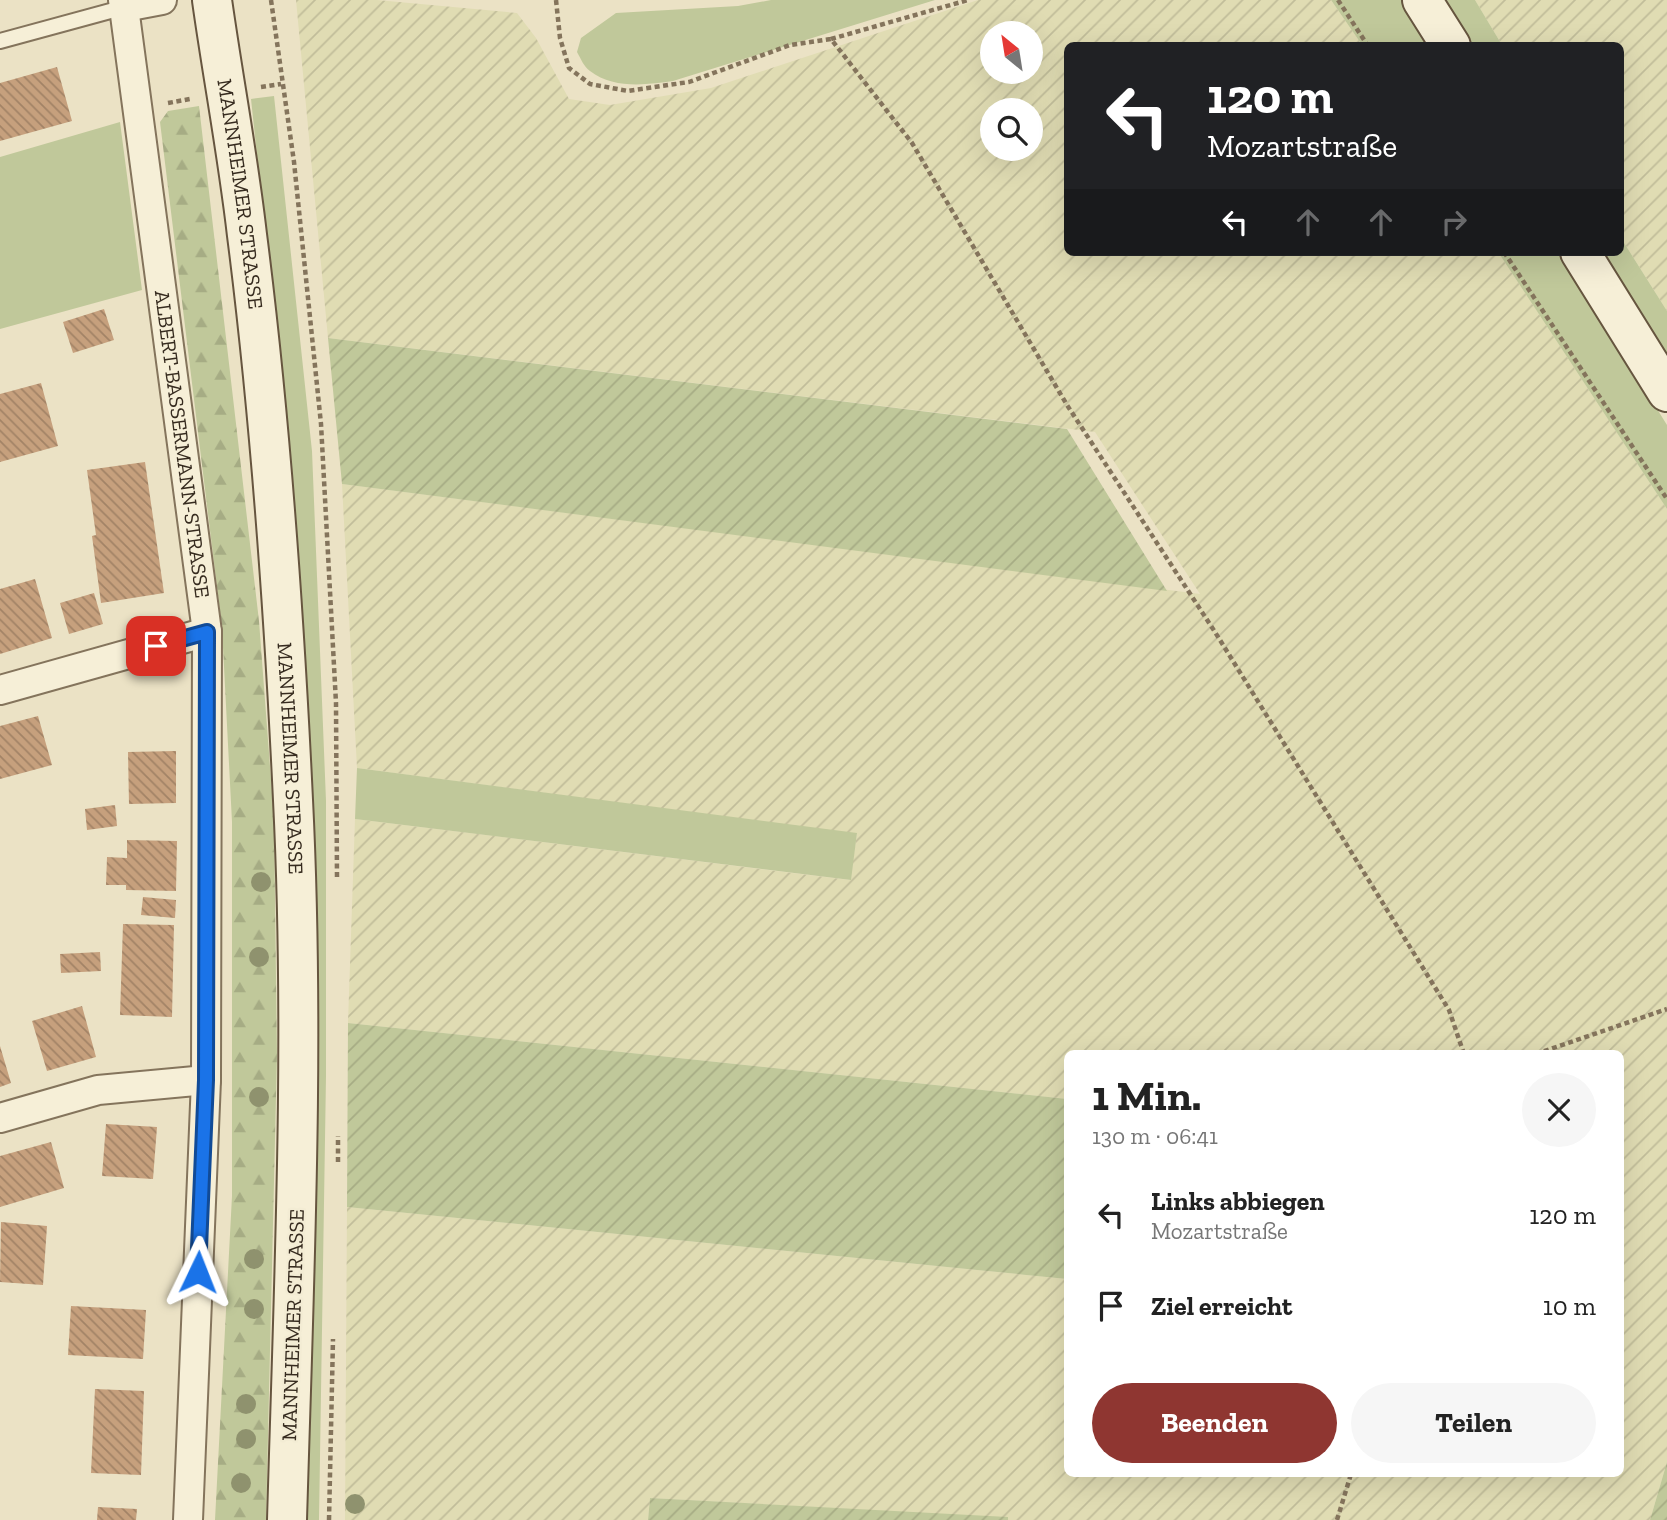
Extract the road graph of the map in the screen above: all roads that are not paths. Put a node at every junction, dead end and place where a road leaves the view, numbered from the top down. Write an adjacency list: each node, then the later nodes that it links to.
1 (162, 0): 4 (street)
2 (212, 0): 14 (main road, MANNHEIMER STRASSE)
3 (1422, 0): 6 (main road)
4 (124, 4): 5 (lane); 9 (street, ALBERT-BASSERMANN-STRASSE)
5 (0, 41)
6 (1448, 42)
7 (1582, 256): 8 (main road)
8 (1667, 392)
9 (207, 632): 10 (street); 11 (street, ALBERT-BASSERMANN-STRASSE)
10 (0, 690)
11 (206, 1080): 12 (street); 13 (street, ALBERT-BASSERMANN-STRASSE)
12 (0, 1118)
13 (188, 1520)
14 (287, 1520)

